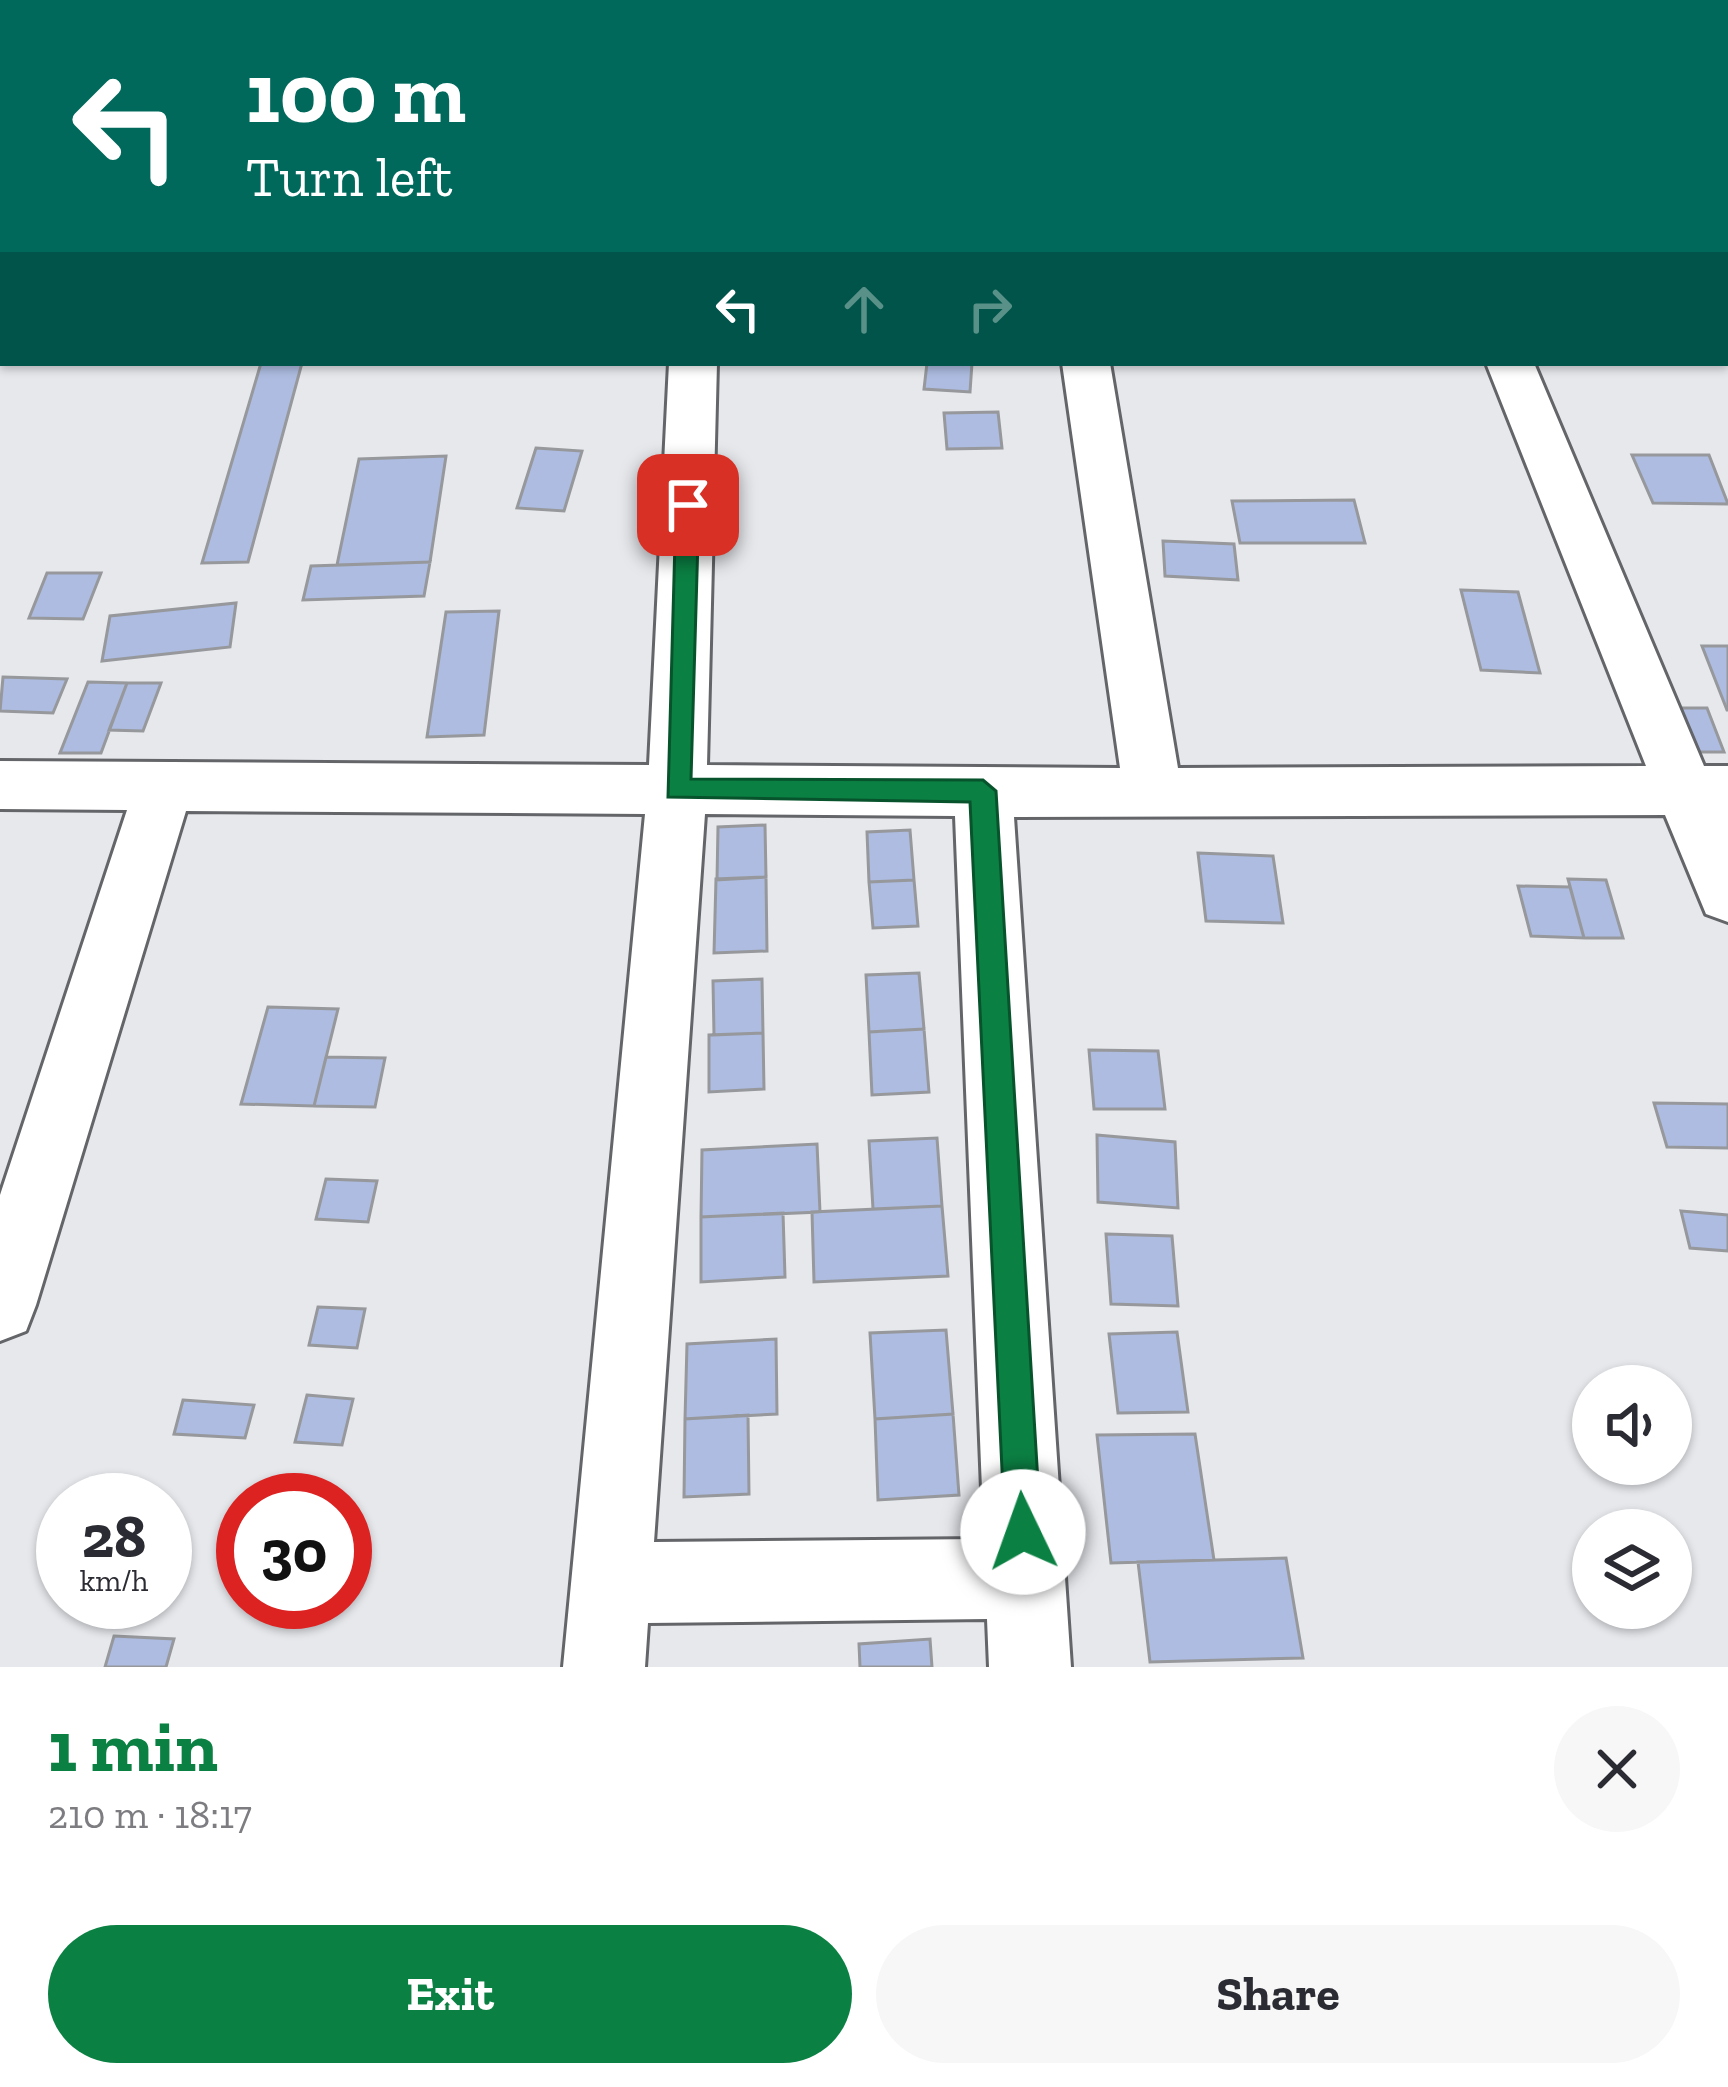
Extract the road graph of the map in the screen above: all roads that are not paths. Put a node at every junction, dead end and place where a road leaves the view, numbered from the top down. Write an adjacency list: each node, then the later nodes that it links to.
1 (693, 366): 6 (street)
2 (1086, 366): 9 (street)
3 (1511, 366): 7 (street)
4 (0, 785): 5 (street)
5 (164, 786): 6 (street); 11 (street)
6 (677, 790): 8 (street); 13 (street)
7 (1707, 790): 9 (street); 10 (street)
8 (983, 791): 9 (street); 12 (street)
9 (1154, 793)
10 (1728, 895)
11 (0, 1305)
12 (1026, 1579): 13 (street); 15 (street)
13 (611, 1583): 14 (street)
14 (604, 1667)
15 (1030, 1667)

